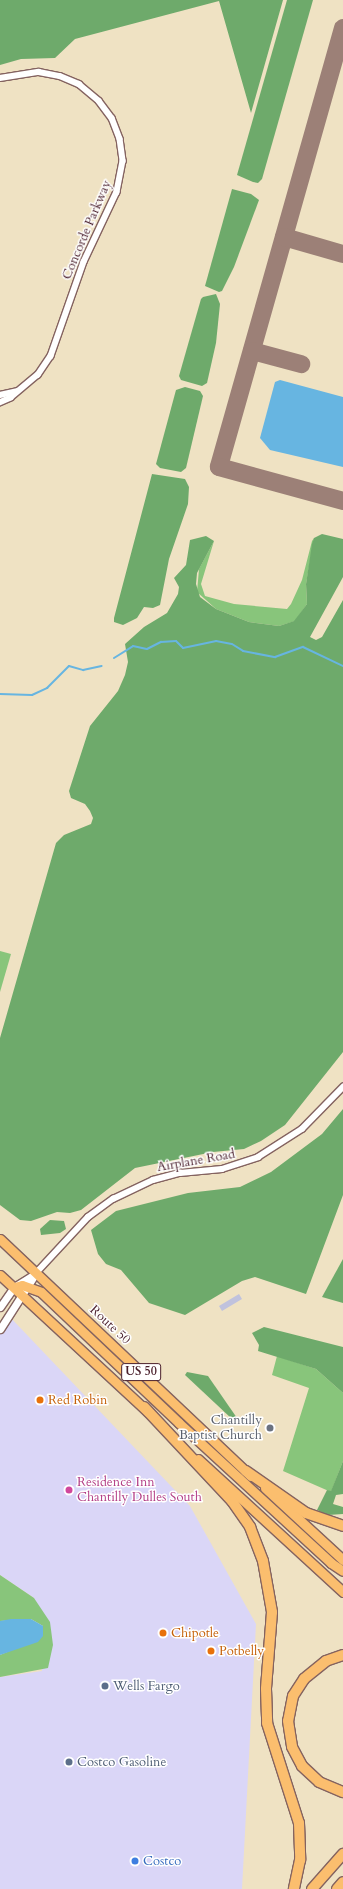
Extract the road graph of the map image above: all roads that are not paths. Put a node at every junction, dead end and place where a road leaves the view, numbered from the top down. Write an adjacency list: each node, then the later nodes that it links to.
1 (0, 78): 2 (street, Concorde Parkway)
2 (17, 391): 3 (street, Concorde Parkway); 4 (street, Concorde Parkway)
3 (0, 395)
4 (0, 403)
5 (343, 1087): 7 (street, Airplane Road)
6 (0, 1239): 7 (highway, Route 50 / US 50)
7 (36, 1272): 9 (street); 10 (street); 15 (highway, Route 50 / US 50)
8 (0, 1274): 9 (highway, US 50)
9 (14, 1287): 10 (highway); 11 (highway, US 50); 12 (street)
10 (29, 1287): 11 (street); 18 (highway)
11 (23, 1296): 13 (street); 14 (highway, US 50)
12 (0, 1307)
13 (0, 1329)
14 (144, 1408): 19 (highway, US 50); 24 (highway)
15 (246, 1471): 16 (highway); 17 (highway, Route 50 / US 50)
16 (343, 1526)
17 (343, 1560)
18 (343, 1571)
19 (343, 1592)
20 (343, 1655): 21 (highway)
21 (343, 1792)
22 (343, 1854): 25 (highway)
23 (343, 1882): 26 (highway)
24 (294, 1889)
25 (312, 1889)
26 (337, 1889)

